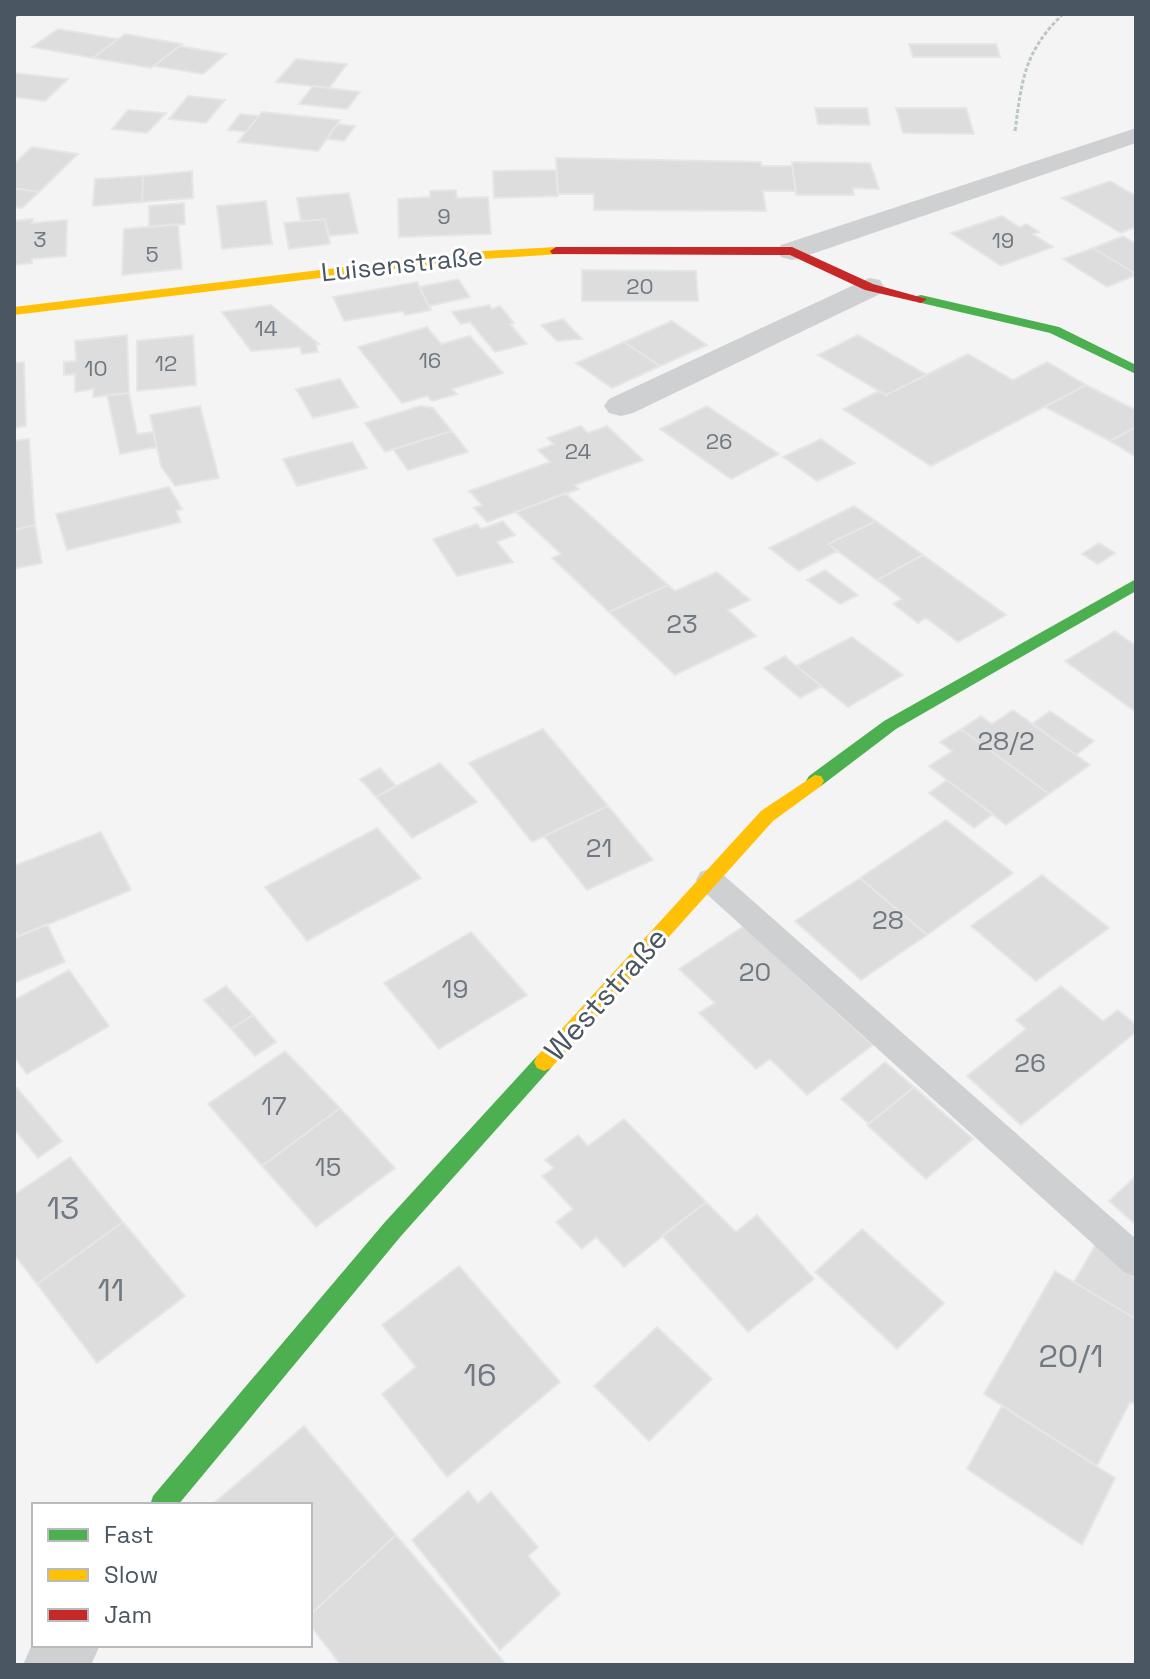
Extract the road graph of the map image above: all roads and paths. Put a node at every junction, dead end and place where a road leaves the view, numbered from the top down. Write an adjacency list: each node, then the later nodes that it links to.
1 (1063, 14): 3 (path)
2 (1133, 135): 3 (street, Luisenstraße)
3 (1009, 175): 4 (street, Luisenstraße)
4 (792, 251): 5 (street, Luisenstraße); 6 (street, Luisenstraße)
5 (869, 287): 7 (street, Luisenstraße); 8 (street)
6 (14, 311)
7 (1136, 370)
8 (621, 406)
9 (1136, 584): 10 (street, Weststraße)
10 (710, 880): 11 (lane); 12 (street, Weststraße)
11 (1136, 1261)
12 (164, 1503)
13 (67, 1647): 14 (street)
14 (55, 1665)

